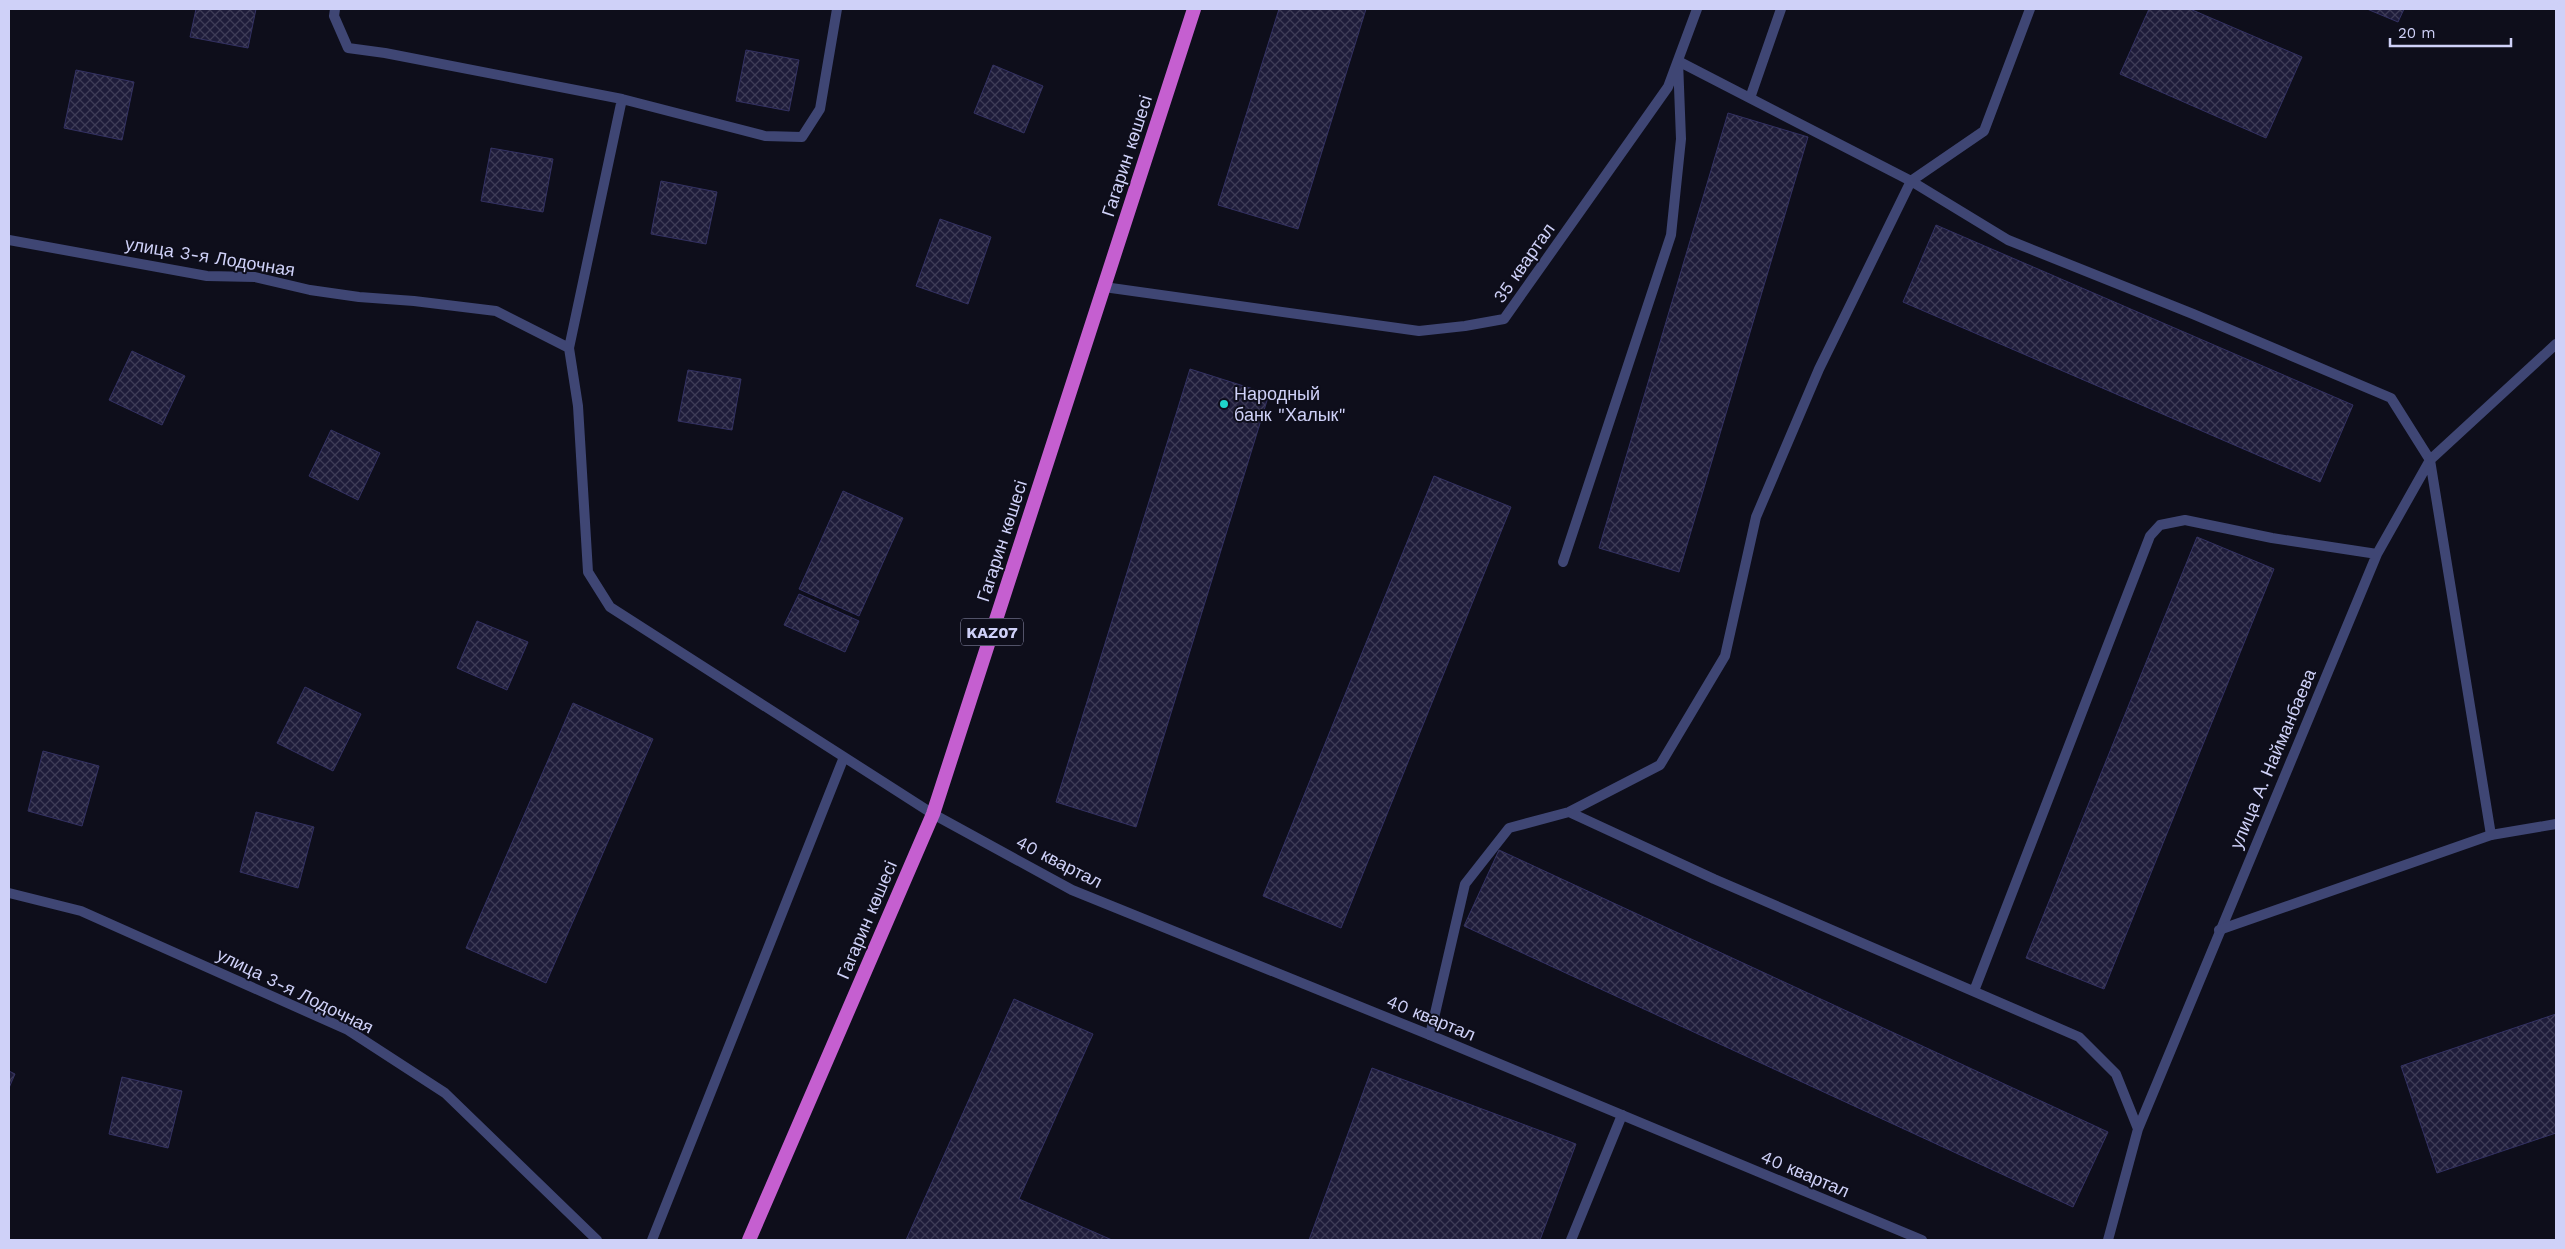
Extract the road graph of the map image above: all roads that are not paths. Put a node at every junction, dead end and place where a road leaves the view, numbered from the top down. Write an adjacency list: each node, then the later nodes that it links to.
1 (335, 9): 9 (street)
2 (837, 9): 9 (street)
3 (1194, 9): 12 (highway, Гагарин көшесі / KAZ07)
4 (1697, 9): 7 (street, 35 квартал)
5 (1781, 9): 8 (street)
6 (2030, 9): 10 (street)
7 (1678, 62): 8 (street); 12 (street, 35 квартал); 17 (street)
8 (1750, 98): 10 (street)
9 (622, 99): 14 (street)
10 (1911, 181): 15 (street); 19 (street)
11 (9, 240): 14 (street, улица 3-я Лодочная)
12 (1104, 287): 20 (highway, Гагарин көшесі / KAZ07)
13 (2556, 344): 15 (street, улица А. Найманбаева)
14 (569, 348): 18 (street, 40 квартал)
15 (2430, 460): 16 (street, улица А. Найманбаева); 22 (street)
16 (2377, 554): 24 (street, улица А. Найманбаева); 25 (street)
17 (1563, 562)
18 (844, 757): 20 (street, 40 квартал); 30 (street)
19 (1569, 812): 25 (street); 26 (street)
20 (933, 814): 26 (street, 40 квартал); 31 (highway, Гагарин көшесі / KAZ07)
21 (2556, 824): 22 (street)
22 (2491, 835): 24 (street)
23 (9, 892): 29 (street, улица 3-я Лодочная)
24 (2219, 930): 28 (street, улица А. Найманбаева)
25 (1974, 991): 28 (street)
26 (1430, 1035): 27 (street, 40 квартал)
27 (1622, 1115): 32 (street); 33 (street, 40 квартал)
28 (2138, 1129): 34 (street, улица А. Найманбаева)
29 (597, 1240)
30 (652, 1240)
31 (749, 1240)
32 (1571, 1240)
33 (1922, 1240)
34 (2108, 1240)

